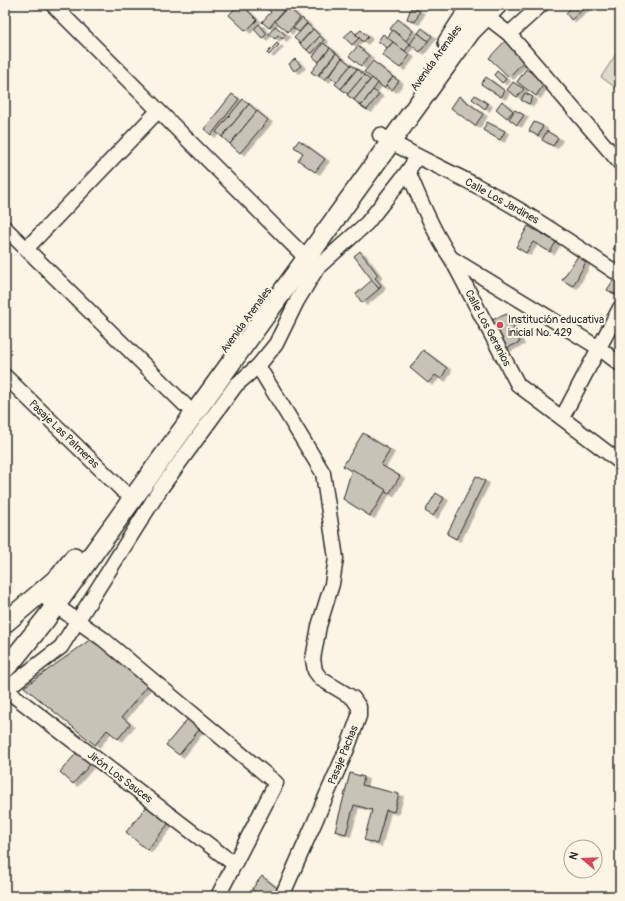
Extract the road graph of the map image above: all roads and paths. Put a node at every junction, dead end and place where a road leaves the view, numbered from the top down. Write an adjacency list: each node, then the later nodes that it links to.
1 (53, 5): 5 (street)
2 (542, 5): 4 (street)
3 (480, 7): 4 (street); 6 (main road, Avenida Arenales)
4 (509, 34): 8 (street)
5 (158, 111): 11 (street); 12 (street)
6 (385, 138): 7 (street, Calle Los Jardines); 12 (main road, Avenida Arenales)
7 (417, 157): 9 (street); 14 (street, Calle Los Jardines)
8 (620, 163)
9 (408, 171): 13 (street, Calle Los Geranios); 18 (street)
10 (5, 228): 11 (street)
11 (27, 248): 20 (street)
12 (302, 253): 20 (main road, Avenida Arenales); 24 (main road)
13 (450, 258): 16 (street); 21 (street, Calle Los Geranios)
14 (620, 275)
15 (620, 308): 16 (street)
16 (599, 348): 17 (street); 21 (street)
17 (620, 364)
18 (258, 366): 27 (street); 34 (street, Pasaje Pachas)
19 (5, 376): 23 (street, Pasaje Las Palmeras)
20 (185, 405): 23 (main road, Avenida Arenales)
21 (562, 418): 22 (street, Calle Los Geranios)
22 (620, 462)
23 (123, 491): 24 (main road, Avenida Arenales)
24 (66, 579): 25 (main road); 26 (main road, Avenida Arenales)
25 (46, 604): 27 (street); 28 (main road); 29 (main road); 30 (main road)
26 (5, 622)
27 (78, 622): 31 (street); 32 (street)
28 (5, 637)
29 (5, 653)
30 (5, 668)
31 (6, 689): 32 (street, Jirón Los Sauces)
32 (234, 864): 33 (street)
33 (218, 896)
34 (282, 896)

